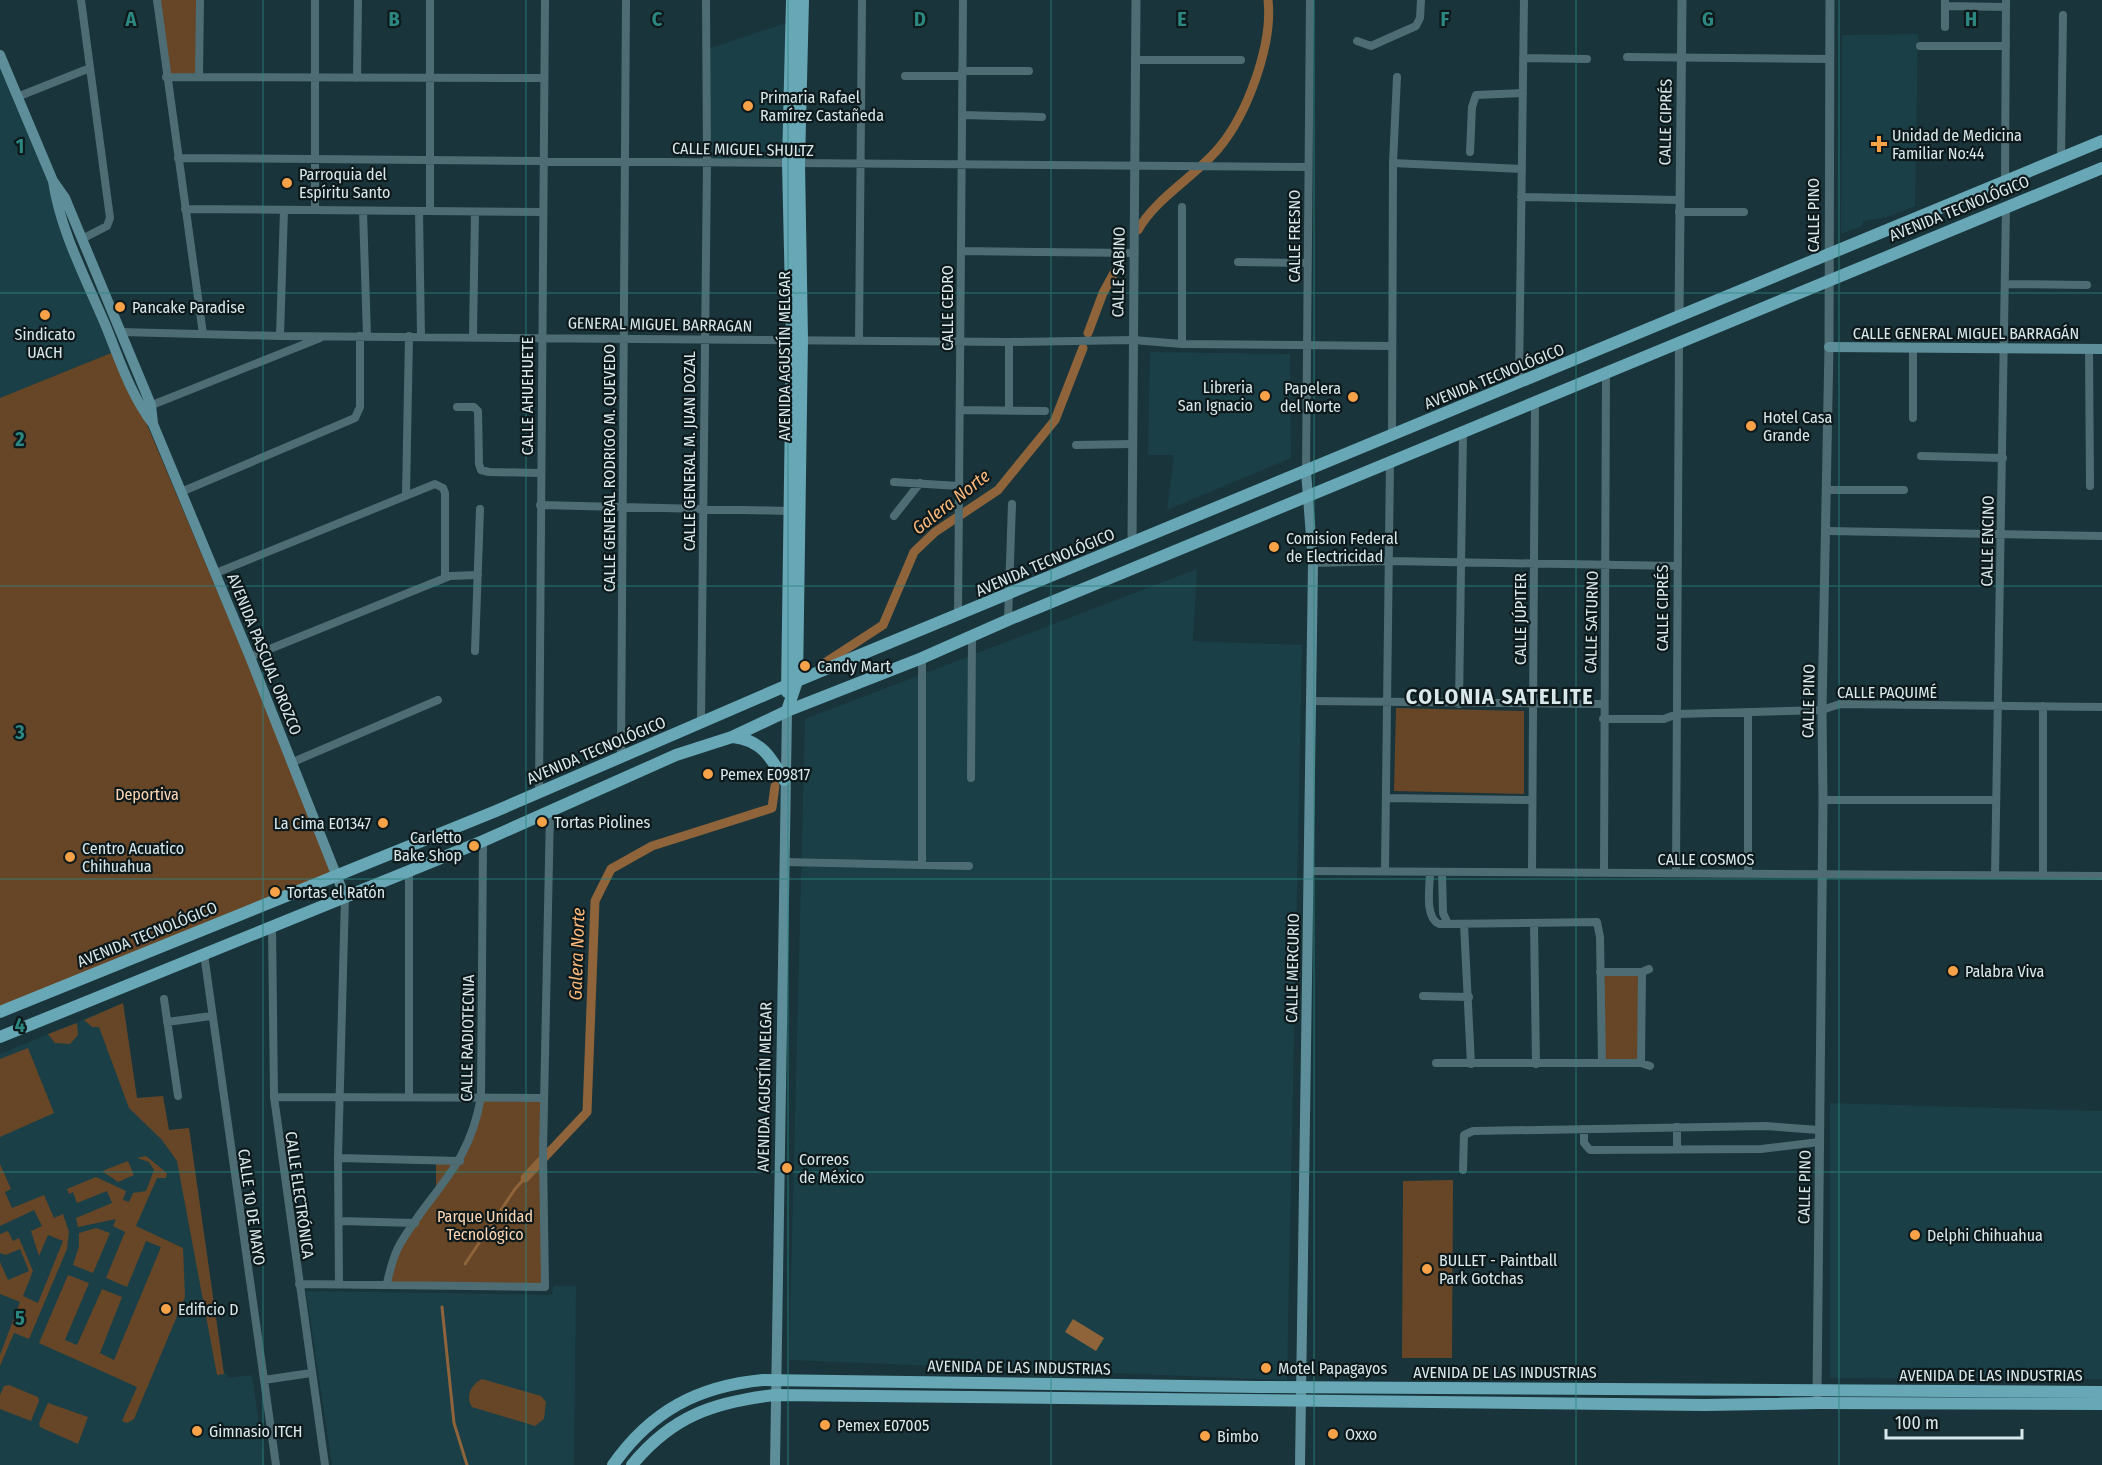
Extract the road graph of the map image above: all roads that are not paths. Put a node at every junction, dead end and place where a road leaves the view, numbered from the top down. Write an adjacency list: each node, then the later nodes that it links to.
1 (81, 0): 35 (street)
2 (157, 0): 39 (street)
3 (200, 0): 40 (street)
4 (315, 0): 42 (street)
5 (358, 0): 43 (street)
6 (430, 0): 44 (street)
7 (545, 0): 45 (street, CALLE AHUEHUETE)
8 (626, 0): 58 (street, CALLE GENERAL RODRIGO M. QUEVEDO)
9 (706, 0): 57 (street, CALLE GENERAL M. JUAN DOZAL)
10 (792, 0): 59 (main road, AVENIDA AGUSTÍN MELGAR)
11 (803, 0): 59 (main road, AVENIDA AGUSTÍN MELGAR)
12 (862, 0): 61 (street)
13 (963, 0): 37 (street, CALLE CEDRO)
14 (1136, 0): 33 (street, CALLE SABINO)
15 (1310, 0): 64 (street, CALLE FRESNO)
16 (1421, 0): 24 (street)
17 (1524, 0): 29 (street)
18 (1682, 0): 30 (street, CALLE CIPRÉS)
19 (1830, 0): 32 (street, CALLE PINO)
20 (1945, 3): 21 (street); 23 (street)
21 (2006, 3): 26 (street)
22 (2063, 15): 54 (street)
23 (1945, 27)
24 (1357, 41)
25 (1920, 46): 26 (street)
26 (2006, 46): 68 (street)
27 (0, 55): 47 (main road, AVENIDA PASCUAL OROZCO)
28 (1627, 57): 30 (street)
29 (1523, 58): 31 (street); 46 (street)
30 (1681, 58): 32 (street); 70 (street, CALLE CIPRÉS)
31 (1587, 59)
32 (1829, 59): 86 (street, CALLE PINO)
33 (1135, 60): 34 (street); 63 (street, CALLE SABINO)
34 (1241, 60)
35 (90, 68): 47 (street); 83 (street)
36 (1029, 71): 37 (street)
37 (962, 73): 38 (street); 48 (street, CALLE CEDRO)
38 (905, 76)
39 (166, 77): 40 (street); 52 (street)
40 (200, 77): 42 (street)
41 (1397, 77): 60 (street)
42 (315, 78): 43 (street); 53 (street)
43 (357, 78): 44 (street)
44 (430, 78): 45 (street); 55 (street)
45 (544, 78): 56 (street, CALLE AHUEHUETE)
46 (1522, 93): 51 (street); 66 (street)
47 (17, 97): 67 (main road, AVENIDA PASCUAL OROZCO)
48 (962, 115): 49 (street); 62 (street, CALLE CEDRO)
49 (1042, 117)
50 (2102, 141): 54 (main road, AVENIDA TECNOLÓGICO)
51 (1470, 152)
52 (178, 158): 53 (street, CALLE MIGUEL SHULTZ); 73 (street)
53 (315, 159): 55 (street, CALLE MIGUEL SHULTZ); 75 (street)
54 (2061, 159): 68 (main road, AVENIDA TECNOLÓGICO)
55 (430, 160): 56 (street, CALLE MIGUEL SHULTZ); 78 (street)
56 (544, 161): 58 (street, CALLE MIGUEL SHULTZ); 80 (street, CALLE AHUEHUETE)
57 (707, 161): 58 (street, CALLE MIGUEL SHULTZ); 59 (street, CALLE MIGUEL SHULTZ); 103 (street, CALLE GENERAL M. JUAN DOZAL)
58 (625, 162): 102 (street, CALLE GENERAL RODRIGO M. QUEVEDO)
59 (793, 163): 61 (street, CALLE MIGUEL SHULTZ); 104 (main road, AVENIDA AGUSTÍN MELGAR)
60 (1393, 163): 66 (street); 112 (street)
61 (861, 164): 62 (street, CALLE MIGUEL SHULTZ); 105 (street)
62 (961, 165): 63 (street, CALLE MIGUEL SHULTZ); 84 (street, CALLE CEDRO)
63 (1134, 166): 64 (street, CALLE MIGUEL SHULTZ); 85 (street, CALLE SABINO)
64 (1308, 167): 88 (street, CALLE FRESNO)
65 (2102, 168): 72 (main road, AVENIDA TECNOLÓGICO)
66 (1522, 169): 69 (street)
67 (53, 181): 83 (main road, AVENIDA PASCUAL OROZCO); 121 (main road, AVENIDA PASCUAL OROZCO)
68 (2005, 182): 86 (main road, AVENIDA TECNOLÓGICO)
69 (1521, 197): 70 (street); 119 (street)
70 (1679, 200): 81 (street, CALLE CIPRÉS)
71 (1182, 207): 109 (street)
72 (2006, 207): 89 (main road, AVENIDA TECNOLÓGICO); 90 (street, CALLE ENCINO)
73 (185, 208): 74 (street); 94 (street)
74 (284, 210): 75 (street); 95 (street)
75 (315, 210): 76 (street)
76 (363, 211): 77 (street); 97 (street)
77 (419, 211): 78 (street); 99 (street)
78 (430, 211): 79 (street)
79 (475, 212): 80 (street); 100 (street)
80 (543, 212): 101 (street, CALLE AHUEHUETE)
81 (1679, 212): 82 (street); 92 (street, CALLE CIPRÉS)
82 (1744, 212)
83 (82, 239): 93 (main road, AVENIDA PASCUAL OROZCO)
84 (961, 251): 85 (street); 107 (street, CALLE CEDRO)
85 (1134, 253): 106 (street, CALLE SABINO)
86 (1828, 255): 89 (street, CALLE PINO); 92 (main road, AVENIDA TECNOLÓGICO)
87 (1238, 262): 88 (street)
88 (1308, 263): 111 (street, CALLE FRESNO)
89 (1827, 280): 110 (main road, AVENIDA TECNOLÓGICO); 113 (street, CALLE PINO)
90 (2005, 284): 91 (street); 114 (street, CALLE ENCINO)
91 (2087, 285)
92 (1678, 317): 119 (main road, AVENIDA TECNOLÓGICO)
93 (121, 332): 94 (street, GENERAL MIGUEL BARRAGAN); 121 (main road, AVENIDA PASCUAL OROZCO)
94 (203, 334): 95 (street, GENERAL MIGUEL BARRAGAN)
95 (280, 336): 96 (street, GENERAL MIGUEL BARRAGAN)
96 (324, 336): 97 (street, GENERAL MIGUEL BARRAGAN); 121 (street)
97 (364, 336): 98 (street, GENERAL MIGUEL BARRAGAN); 142 (street)
98 (409, 336): 99 (street, GENERAL MIGUEL BARRAGAN); 143 (street)
99 (421, 336): 100 (street, GENERAL MIGUEL BARRAGAN)
100 (472, 336): 101 (street, GENERAL MIGUEL BARRAGAN)
101 (541, 337): 102 (street, GENERAL MIGUEL BARRAGAN); 135 (street, CALLE AHUEHUETE)
102 (624, 338): 103 (street, GENERAL MIGUEL BARRAGAN); 147 (street, CALLE GENERAL RODRIGO M. QUEVEDO)
103 (703, 339): 104 (street, GENERAL MIGUEL BARRAGAN); 149 (street, CALLE GENERAL M. JUAN DOZAL)
104 (797, 339): 105 (street, GENERAL MIGUEL BARRAGAN); 150 (main road, AVENIDA AGUSTÍN MELGAR); 171 (main road, AVENIDA AGUSTÍN MELGAR)
105 (859, 340): 107 (street, GENERAL MIGUEL BARRAGAN)
106 (1132, 340): 108 (street, GENERAL MIGUEL BARRAGAN); 109 (street, GENERAL MIGUEL BARRAGAN); 129 (street, CALLE SABINO)
107 (960, 342): 108 (street, GENERAL MIGUEL BARRAGAN); 123 (street, CALLE CEDRO)
108 (1010, 342): 124 (street)
109 (1182, 344): 111 (street, GENERAL MIGUEL BARRAGAN)
110 (1679, 344): 118 (main road, AVENIDA TECNOLÓGICO); 161 (street, CALLE CIPRÉS)
111 (1307, 345): 112 (street); 134 (street, CALLE FRESNO)
112 (1392, 346): 128 (street)
113 (1829, 347): 117 (main road, CALLE GENERAL MIGUEL BARRAGÁN); 140 (street, CALLE PINO)
114 (2003, 348): 115 (main road, CALLE GENERAL MIGUEL BARRAGÁN); 117 (main road, CALLE GENERAL MIGUEL BARRAGÁN); 132 (street, CALLE ENCINO)
115 (2089, 348): 116 (main road, CALLE GENERAL MIGUEL BARRAGÁN); 139 (street)
116 (2102, 349)
117 (1913, 350): 126 (street)
118 (1606, 373): 120 (main road, AVENIDA TECNOLÓGICO); 160 (street, CALLE SATURNO)
119 (1520, 383): 128 (main road, AVENIDA TECNOLÓGICO)
120 (1535, 402): 127 (main road, AVENIDA TECNOLÓGICO); 159 (street, CALLE JÚPITER)
121 (146, 407): 142 (main road, AVENIDA PASCUAL OROZCO)
122 (457, 407): 135 (street)
123 (960, 410): 124 (street); 138 (street, CALLE CEDRO)
124 (1010, 410): 125 (street)
125 (1045, 411)
126 (1913, 418)
127 (1463, 432): 133 (main road, AVENIDA TECNOLÓGICO); 158 (street)
128 (1392, 436): 134 (main road, AVENIDA TECNOLÓGICO)
129 (1132, 444): 130 (street); 155 (street, CALLE SABINO)
130 (1076, 445)
131 (1920, 456): 132 (street)
132 (2003, 458): 153 (street, CALLE ENCINO)
133 (1390, 461): 144 (main road, AVENIDA TECNOLÓGICO); 156 (street)
134 (1306, 471): 144 (main road, CALLE MERCURIO); 155 (main road, AVENIDA TECNOLÓGICO)
135 (540, 473): 146 (street, CALLE AHUEHUETE)
136 (894, 482): 137 (street)
137 (920, 483): 138 (street); 151 (street)
138 (959, 486): 166 (street, CALLE CEDRO)
139 (2090, 486)
140 (1827, 490): 141 (street); 152 (street, CALLE PINO)
141 (1904, 490)
142 (181, 492): 162 (main road, AVENIDA PASCUAL OROZCO)
143 (406, 494): 162 (street); 164 (street)
144 (1310, 494): 157 (main road, CALLE MERCURIO); 167 (main road, AVENIDA TECNOLÓGICO)
145 (1012, 504): 165 (street)
146 (540, 506): 147 (street); 195 (street, CALLE AHUEHUETE)
147 (622, 508): 149 (street); 191 (street, CALLE GENERAL RODRIGO M. QUEVEDO)
148 (480, 509): 163 (street)
149 (702, 510): 150 (street); 189 (street, CALLE GENERAL M. JUAN DOZAL)
150 (788, 512): 174 (main road, AVENIDA AGUSTÍN MELGAR)
151 (894, 516)
152 (1827, 531): 153 (street); 184 (street, CALLE PINO)
153 (2000, 534): 154 (street); 181 (street, CALLE ENCINO)
154 (2102, 536)
155 (1132, 544): 165 (main road, AVENIDA TECNOLÓGICO)
156 (1389, 561): 157 (street); 158 (street); 177 (street)
157 (1313, 563): 176 (main road, CALLE MERCURIO)
158 (1461, 563): 159 (street); 179 (street)
159 (1534, 565): 160 (street); 178 (street, CALLE JÚPITER)
160 (1605, 565): 161 (street); 180 (street, CALLE SATURNO)
161 (1677, 566): 186 (street, CALLE CIPRÉS)
162 (216, 573): 170 (main road, AVENIDA PASCUAL OROZCO)
163 (478, 575): 164 (street); 169 (street)
164 (445, 578): 170 (street)
165 (1008, 595): 166 (main road, AVENIDA TECNOLÓGICO); 167 (street)
166 (958, 616): 173 (main road, AVENIDA TECNOLÓGICO)
167 (1008, 620): 168 (main road, AVENIDA TECNOLÓGICO)
168 (972, 636): 172 (main road, AVENIDA TECNOLÓGICO); 193 (street)
169 (475, 651)
170 (250, 657): 192 (main road, AVENIDA PASCUAL OROZCO)
171 (797, 658): 173 (main road); 174 (main road, AVENIDA AGUSTÍN MELGAR)
172 (922, 658): 185 (main road, AVENIDA TECNOLÓGICO); 203 (street)
173 (820, 672): 174 (main road, AVENIDA TECNOLÓGICO)
174 (792, 683): 185 (main road, AVENIDA AGUSTÍN MELGAR); 189 (main road, AVENIDA TECNOLÓGICO)
175 (438, 700): 192 (street)
176 (1311, 701): 177 (street); 206 (main road, CALLE MERCURIO)
177 (1388, 703): 179 (street); 196 (street)
178 (1533, 703): 179 (street); 180 (street); 197 (street, CALLE JÚPITER)
179 (1459, 704)
180 (1603, 704): 188 (street, CALLE SATURNO)
181 (1998, 706): 182 (street, CALLE PAQUIMÉ); 184 (street, CALLE PAQUIMÉ); 199 (street, CALLE ENCINO)
182 (2043, 706): 183 (street, CALLE PAQUIMÉ); 217 (street)
183 (2102, 707)
184 (1822, 710): 187 (street, CALLE PAQUIMÉ); 198 (street, CALLE PINO)
185 (787, 711): 190 (main road, AVENIDA TECNOLÓGICO); 194 (main road, AVENIDA AGUSTÍN MELGAR)
186 (1677, 714): 187 (street, CALLE PAQUIMÉ); 188 (street, CALLE PAQUIMÉ); 212 (street, CALLE CIPRÉS)
187 (1748, 714): 213 (street)
188 (1603, 719): 208 (street, CALLE SATURNO)
189 (700, 723): 191 (main road, AVENIDA TECNOLÓGICO)
190 (732, 736): 194 (main road); 200 (main road, AVENIDA TECNOLÓGICO)
191 (621, 756): 195 (main road, AVENIDA TECNOLÓGICO)
192 (293, 762): 215 (main road, AVENIDA PASCUAL OROZCO)
193 (970, 778)
194 (784, 780): 202 (main road, AVENIDA AGUSTÍN MELGAR)
195 (539, 792): 215 (main road, AVENIDA TECNOLÓGICO)
196 (1386, 798): 197 (street); 207 (street)
197 (1533, 800): 211 (street, CALLE JÚPITER)
198 (1823, 800): 199 (street); 214 (street, CALLE PINO)
199 (1996, 800): 216 (street, CALLE ENCINO)
200 (550, 811): 201 (main road, AVENIDA TECNOLÓGICO); 244 (street)
201 (483, 841): 205 (main road, AVENIDA TECNOLÓGICO); 243 (street, CALLE RADIOTECNIA)
202 (784, 862): 203 (street); 262 (main road, AVENIDA AGUSTÍN MELGAR)
203 (921, 865): 204 (street)
204 (969, 866)
205 (410, 871): 219 (main road, AVENIDA TECNOLÓGICO); 241 (street)
206 (1309, 871): 207 (street, CALLE COSMOS); 267 (main road, CALLE MERCURIO)
207 (1385, 871): 209 (street, CALLE COSMOS)
208 (1604, 871): 211 (street, CALLE COSMOS); 212 (street, CALLE COSMOS)
209 (1430, 872): 210 (street, CALLE COSMOS); 221 (street)
210 (1442, 872): 211 (street, CALLE COSMOS); 221 (street)
211 (1532, 872)
212 (1676, 872): 213 (street, CALLE COSMOS)
213 (1748, 873): 214 (street, CALLE COSMOS)
214 (1823, 873): 216 (street, CALLE COSMOS); 248 (street, CALLE PINO)
215 (337, 874): 219 (main road, AVENIDA PASCUAL OROZCO); 229 (main road, AVENIDA TECNOLÓGICO)
216 (1995, 875): 217 (street, CALLE COSMOS)
217 (2043, 875): 218 (street, CALLE COSMOS)
218 (2102, 876)
219 (345, 897): 223 (main road, AVENIDA TECNOLÓGICO); 240 (street)
220 (1534, 923): 222 (street); 225 (street); 237 (street)
221 (1448, 924): 222 (street)
222 (1464, 924): 227 (street)
223 (272, 926): 224 (main road, AVENIDA TECNOLÓGICO); 242 (street, CALLE ELECTRÓNICA)
224 (204, 954): 230 (street, CALLE 10 DE MAYO); 232 (main road, AVENIDA TECNOLÓGICO)
225 (1600, 972): 233 (street); 235 (street)
226 (1423, 996): 227 (street)
227 (1469, 997): 236 (street)
228 (164, 999): 231 (street)
229 (0, 1012)
230 (211, 1016): 231 (street); 261 (street, CALLE 10 DE MAYO)
231 (167, 1022): 239 (street)
232 (0, 1037)
233 (1602, 1062): 235 (street); 237 (street)
234 (1436, 1063): 236 (street)
235 (1641, 1063): 238 (street)
236 (1471, 1064): 237 (street)
237 (1536, 1064)
238 (1650, 1066)
239 (178, 1096)
240 (340, 1096): 241 (street); 242 (street); 252 (street)
241 (409, 1096): 243 (street)
242 (274, 1097): 258 (street, CALLE ELECTRÓNICA)
243 (481, 1097): 244 (street); 253 (street, CALLE RADIOTECNIA)
244 (544, 1098): 257 (street)
245 (1677, 1127): 246 (street); 247 (street); 251 (street)
246 (1584, 1129): 251 (street); 254 (street)
247 (1780, 1129): 248 (street); 250 (street)
248 (1819, 1130): 249 (street, CALLE PINO)
249 (1819, 1142): 250 (street); 269 (street, CALLE PINO)
250 (1780, 1146): 251 (street)
251 (1677, 1149)
252 (338, 1158): 253 (street); 255 (street)
253 (460, 1161): 256 (street, CALLE RADIOTECNIA)
254 (1463, 1170)
255 (339, 1221): 256 (street); 259 (street)
256 (415, 1223): 257 (street, CALLE RADIOTECNIA)
257 (387, 1283): 259 (street)
258 (299, 1284): 259 (street); 260 (street, CALLE ELECTRÓNICA)
259 (339, 1284)
260 (311, 1373): 261 (street); 274 (street, CALLE ELECTRÓNICA)
261 (264, 1380): 273 (street, CALLE 10 DE MAYO)
262 (776, 1380): 263 (main road, AVENIDA DE LAS INDUSTRIAS); 268 (main road, AVENIDA AGUSTÍN MELGAR); 275 (main road, AVENIDA DE LAS INDUSTRIAS)
263 (1012, 1383): 266 (main road, AVENIDA DE LAS INDUSTRIAS); 270 (main road)
264 (1634, 1389): 267 (main road, AVENIDA DE LAS INDUSTRIAS); 269 (main road, AVENIDA DE LAS INDUSTRIAS); 271 (main road)
265 (2102, 1392): 269 (main road, AVENIDA DE LAS INDUSTRIAS)
266 (1258, 1393): 267 (main road, AVENIDA DE LAS INDUSTRIAS); 270 (main road, AVENIDA DE LAS INDUSTRIAS)
267 (1299, 1393): 271 (main road, AVENIDA DE LAS INDUSTRIAS); 278 (main road, CALLE MERCURIO)
268 (775, 1395): 270 (main road, AVENIDA DE LAS INDUSTRIAS); 276 (main road, AVENIDA DE LAS INDUSTRIAS); 277 (main road, AVENIDA AGUSTÍN MELGAR)
269 (1817, 1396): 271 (main road, AVENIDA DE LAS INDUSTRIAS); 272 (main road, AVENIDA DE LAS INDUSTRIAS)
270 (1012, 1397)
271 (1634, 1404)
272 (2102, 1404)
273 (276, 1465)
274 (325, 1465)
275 (613, 1465)
276 (632, 1465)
277 (776, 1465)
278 (1300, 1465)

